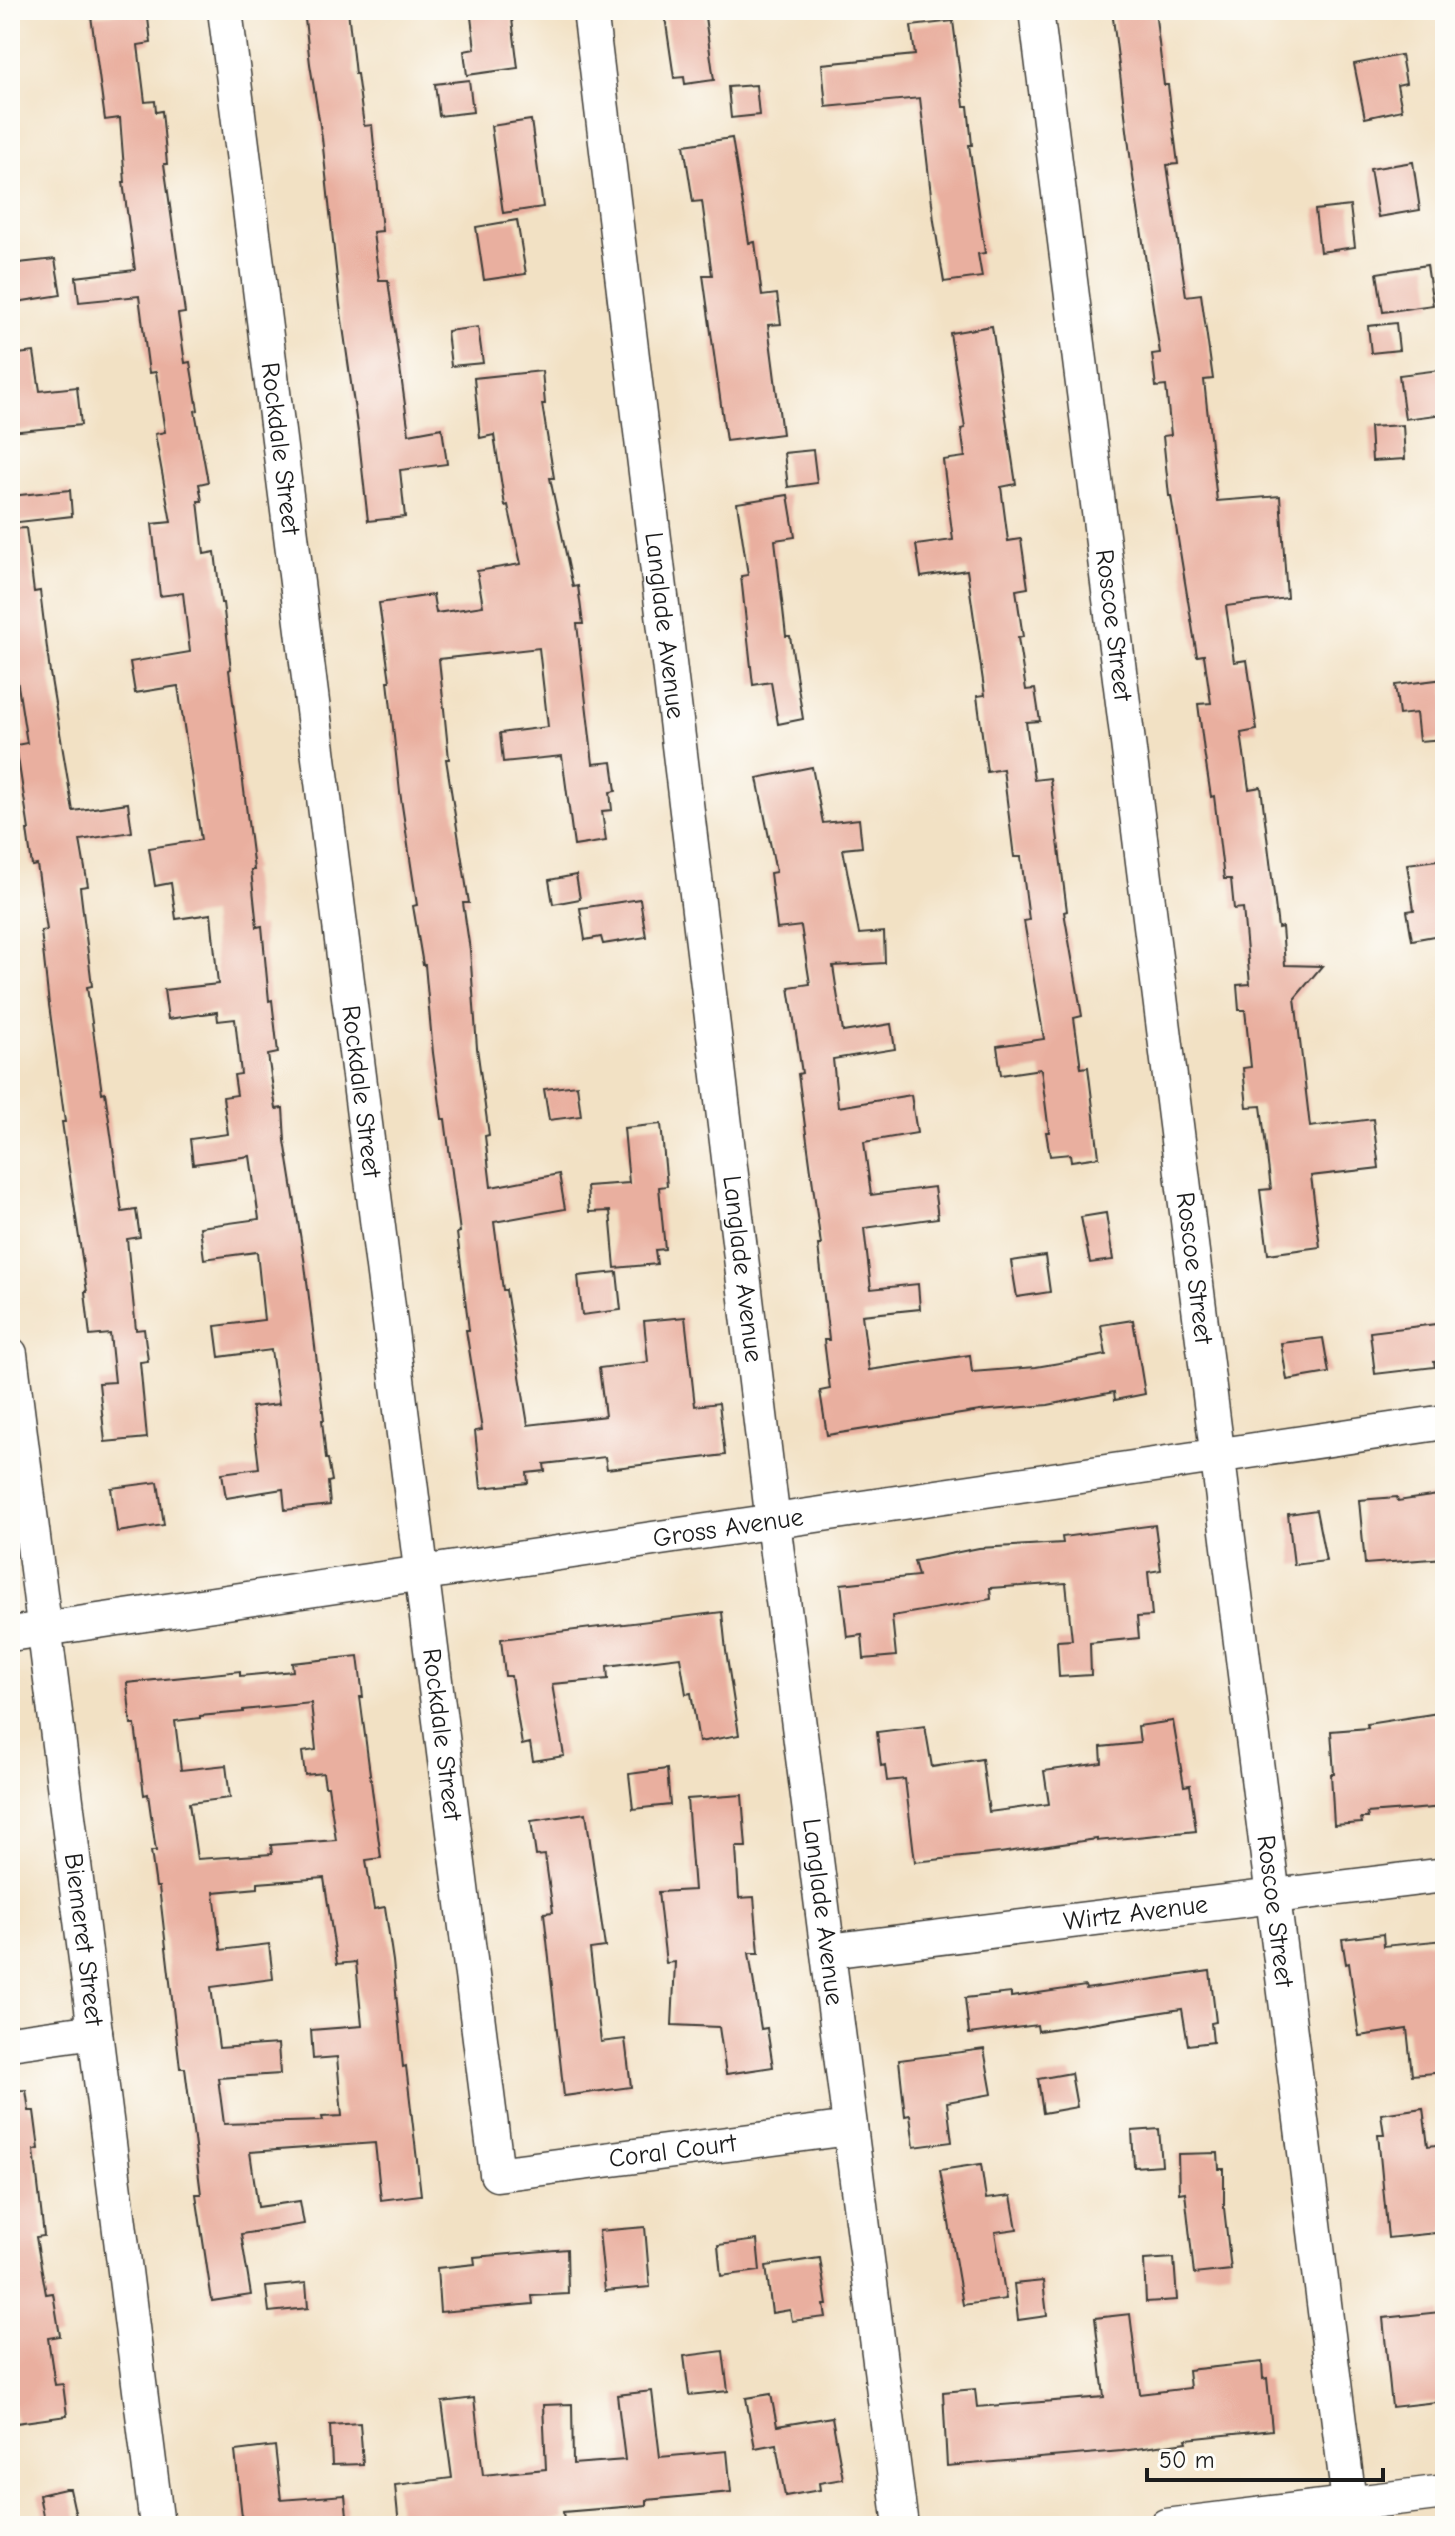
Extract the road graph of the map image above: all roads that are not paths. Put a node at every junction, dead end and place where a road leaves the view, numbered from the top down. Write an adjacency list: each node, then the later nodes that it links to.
1 (225, 10): 8 (street, Rockdale Street)
2 (590, 10): 7 (street, Langlade Avenue)
3 (1036, 10): 6 (street, Roscoe Street)
4 (10, 1354): 9 (street, Biemeret Street)
5 (1445, 1422): 6 (street, Gross Avenue)
6 (1218, 1455): 7 (street, Gross Avenue); 12 (street, Roscoe Street)
7 (773, 1522): 8 (street, Gross Avenue); 13 (street, Langlade Avenue)
8 (421, 1574): 9 (street, Gross Avenue); 17 (street, Rockdale Street)
9 (44, 1630): 10 (street, Gross Avenue); 14 (street, Biemeret Street)
10 (10, 1634)
11 (1445, 1875): 12 (street, Wirtz Avenue)
12 (1273, 1896): 13 (street, Wirtz Avenue); 19 (street, Roscoe Street)
13 (828, 1951): 16 (street, Langlade Avenue)
14 (95, 2031): 15 (street); 20 (street, Biemeret Street)
15 (10, 2043)
16 (850, 2128): 17 (street, Coral Court); 21 (street, Langlade Avenue)
17 (497, 2174)
18 (1445, 2492): 19 (street)
19 (1350, 2515): 22 (street)
20 (157, 2526)
21 (901, 2526)
22 (1166, 2526)

